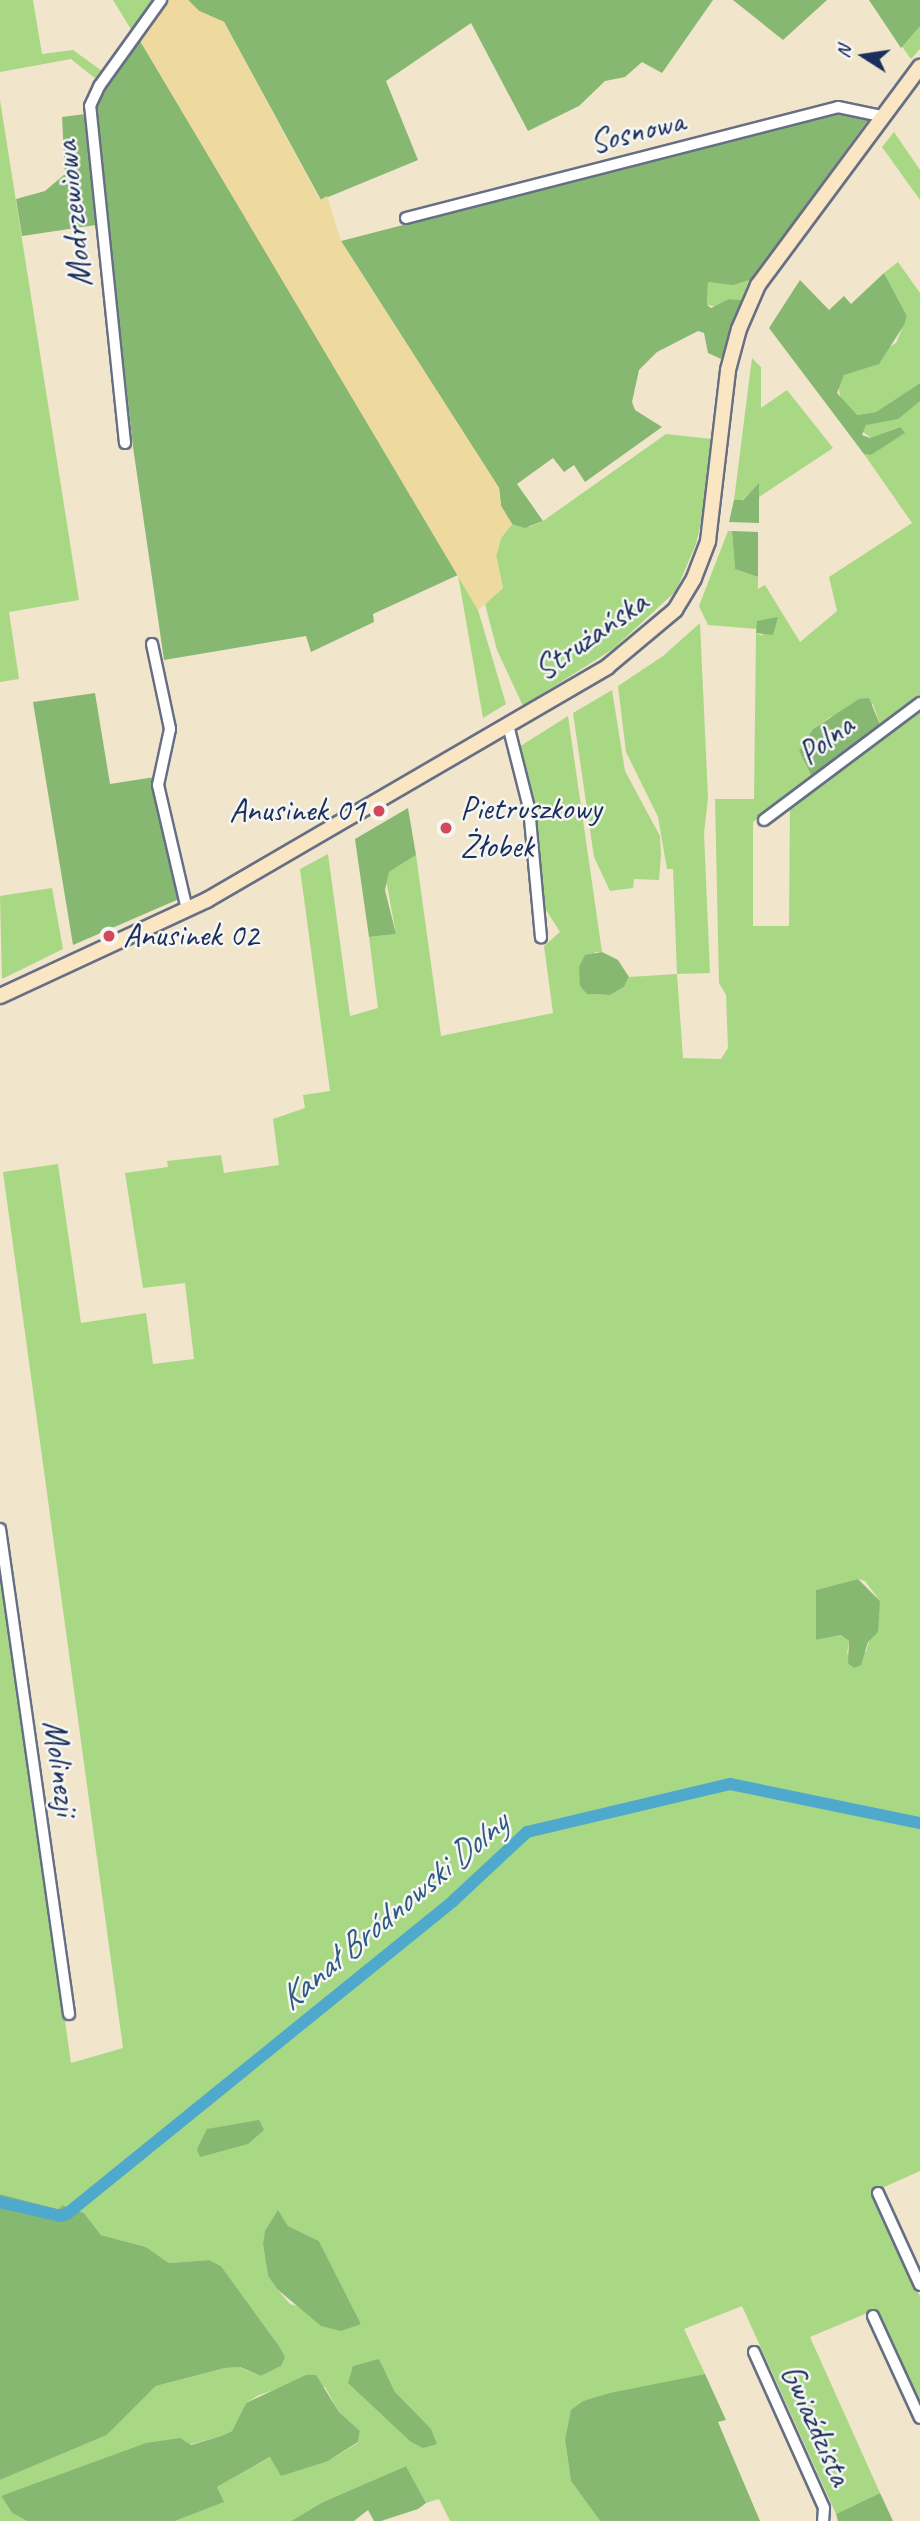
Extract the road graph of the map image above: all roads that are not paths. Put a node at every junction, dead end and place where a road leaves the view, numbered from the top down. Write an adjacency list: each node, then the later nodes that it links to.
1 (161, 0): 5 (street, Modrzewiowa)
2 (920, 66): 3 (main road, Strużańska)
3 (881, 116): 4 (street, Sosnowa); 8 (main road, Strużańska)
4 (406, 218)
5 (125, 443)
6 (152, 644): 10 (street)
7 (920, 703): 9 (street, Polna)
8 (508, 725): 10 (main road, Strużańska); 11 (street)
9 (764, 820)
10 (187, 910): 12 (main road, Strużańska)
11 (541, 937)
12 (0, 996)
13 (0, 1529): 14 (street, Molinezji)
14 (69, 2014)
15 (878, 2193): 16 (street)
16 (920, 2285)
17 (873, 2316): 19 (street)
18 (754, 2352): 20 (street, Gwiaździsta)
19 (920, 2418)
20 (823, 2521)

